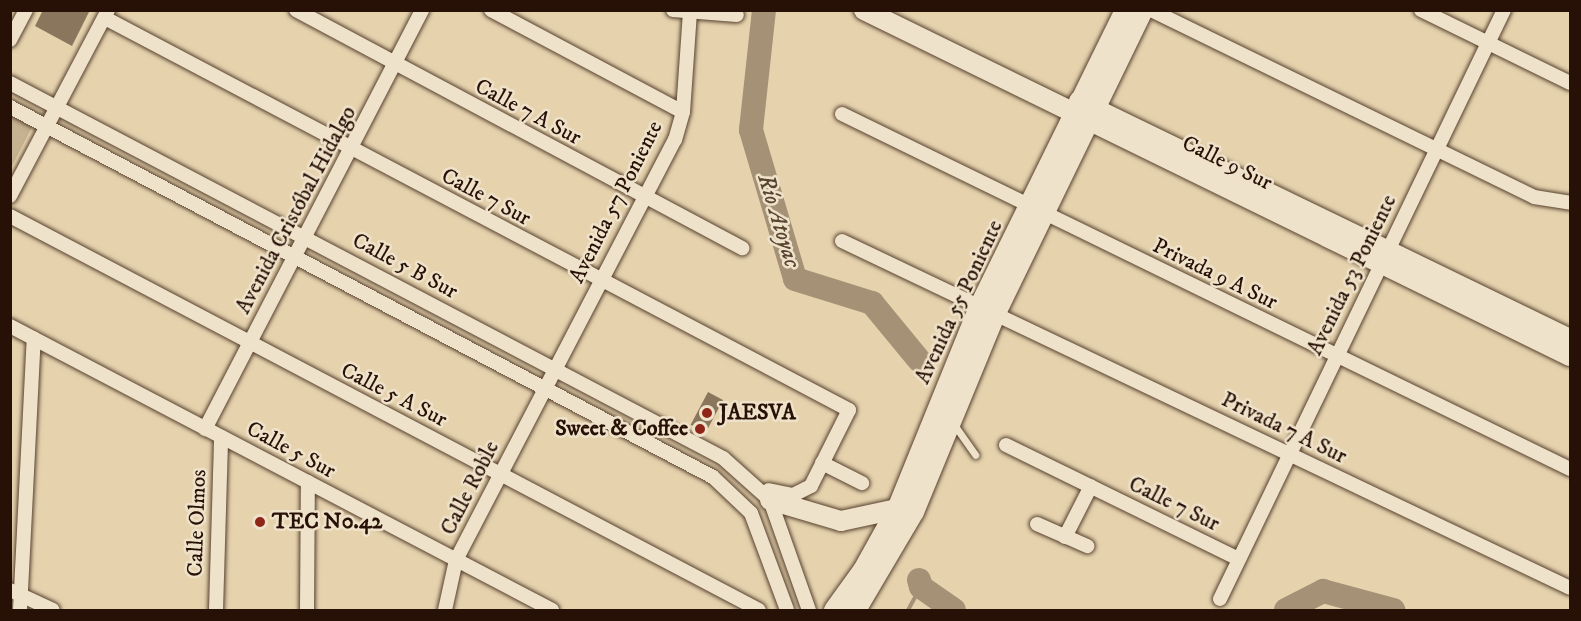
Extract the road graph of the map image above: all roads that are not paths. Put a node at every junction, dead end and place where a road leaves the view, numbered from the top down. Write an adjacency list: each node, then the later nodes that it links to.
1 (26, 10): 16 (street)
2 (296, 10): 18 (street, Calle 7 A Sur)
3 (422, 10): 18 (street, Avenida Cristóbal Hidalgo)
4 (491, 10): 23 (street)
5 (673, 10): 13 (street)
6 (864, 10): 24 (main road, Calle 9 Sur)
7 (890, 10): 24 (main road, Calle 9 Sur)
8 (1125, 10): 24 (main road, Avenida 55 Poniente)
9 (1143, 10): 24 (main road, Avenida 55 Poniente)
10 (1151, 10): 27 (street)
11 (1420, 10): 17 (street)
12 (1504, 10): 17 (street, Avenida 53 Poniente)
13 (690, 12): 15 (street); 23 (street, Avenida 57 Poniente)
14 (106, 14): 22 (street); 28 (street, Calle 7 Sur)
15 (737, 15)
16 (10, 40)
17 (1488, 44): 20 (street); 27 (street, Avenida 53 Poniente)
18 (396, 66): 28 (street, Avenida Cristóbal Hidalgo); 30 (street, Calle 7 A Sur)
19 (10, 83): 22 (street, Calle 5 B Sur)
20 (1570, 83)
21 (10, 107): 26 (street, Calle 5 B Sur)
22 (58, 107): 26 (street); 34 (street, Calle 5 B Sur)
23 (682, 112): 30 (street, Avenida 57 Poniente)
24 (1086, 112): 32 (main road, Avenida 55 Poniente); 38 (main road, Calle 9 Sur)
25 (842, 114): 32 (street, Privada 9 A Sur)
26 (48, 126): 29 (street); 37 (street, Calle 5 B Sur)
27 (1437, 148): 31 (street); 38 (street, Avenida 53 Poniente)
28 (351, 150): 34 (street, Avenida Cristóbal Hidalgo); 39 (street, Calle 7 Sur)
29 (10, 196)
30 (643, 198): 36 (street, Calle 7 A Sur); 39 (street, Avenida 57 Poniente)
31 (1570, 203)
32 (1037, 211): 40 (main road, Avenida 55 Poniente); 45 (street, Privada 9 A Sur)
33 (10, 216): 44 (street, Calle 5 A Sur)
34 (305, 236): 37 (street, Avenida Cristóbal Hidalgo); 47 (street, Calle 5 B Sur)
35 (843, 242): 40 (street, Privada 7 A Sur)
36 (742, 248)
37 (294, 256): 44 (street, Avenida Cristóbal Hidalgo); 48 (street, Calle 5 B Sur)
38 (1384, 257): 43 (main road, Calle 9 Sur); 45 (street, Avenida 53 Poniente); 46 (main road, Calle 9 Sur)
39 (599, 281): 47 (street, Avenida 57 Poniente); 55 (street, Calle 7 Sur)
40 (988, 309): 49 (main road, Avenida 55 Poniente); 53 (street, Privada 7 A Sur); 62 (main road, Avenida 55 Poniente)
41 (10, 326): 42 (street, Calle 5 Sur)
42 (34, 338): 50 (street, Calle 5 Sur); 69 (street)
43 (1570, 339)
44 (249, 344): 50 (street, Avenida Cristóbal Hidalgo); 57 (street, Calle 5 A Sur)
45 (1336, 356): 53 (street, Avenida 53 Poniente); 56 (street, Privada 9 A Sur)
46 (1570, 356)
47 (555, 369): 48 (street, Avenida 57 Poniente); 61 (street, Calle 5 B Sur)
48 (545, 389): 57 (street, Calle Roble); 78 (street, Calle 5 B Sur)
49 (950, 420): 54 (lane); 81 (main road, Avenida 55 Poniente)
50 (205, 429): 51 (street, Calle 5 Sur)
51 (221, 437): 58 (street, Calle 5 Sur); 73 (street, Calle Olmos)
52 (1006, 445): 60 (street, Calle 7 Sur)
53 (1288, 454): 66 (street, Avenida 53 Poniente); 68 (street, Privada 7 A Sur)
54 (975, 455)
55 (822, 463): 59 (street); 61 (street)
56 (1570, 469)
57 (501, 473): 67 (street, Calle Roble); 77 (street, Calle 5 A Sur)
58 (308, 482): 67 (street, Calle 5 Sur); 74 (street)
59 (862, 483)
60 (1090, 486): 64 (street); 66 (street, Calle 7 Sur)
61 (765, 494): 62 (main road); 79 (street)
62 (897, 509): 80 (main road, Avenida 55 Poniente)
63 (1037, 524): 64 (street)
64 (1065, 537): 65 (street)
65 (1087, 546)
66 (1239, 559): 70 (street, Avenida 53 Poniente)
67 (456, 560): 75 (street, Calle Roble); 76 (street, Calle 5 Sur)
68 (1570, 588)
69 (16, 593): 71 (street); 72 (street)
70 (1220, 599)
71 (20, 610)
72 (53, 610)
73 (216, 610)
74 (307, 610)
75 (445, 610)
76 (552, 610)
77 (759, 610)
78 (787, 610)
79 (809, 610)
80 (834, 610)
81 (856, 610)

